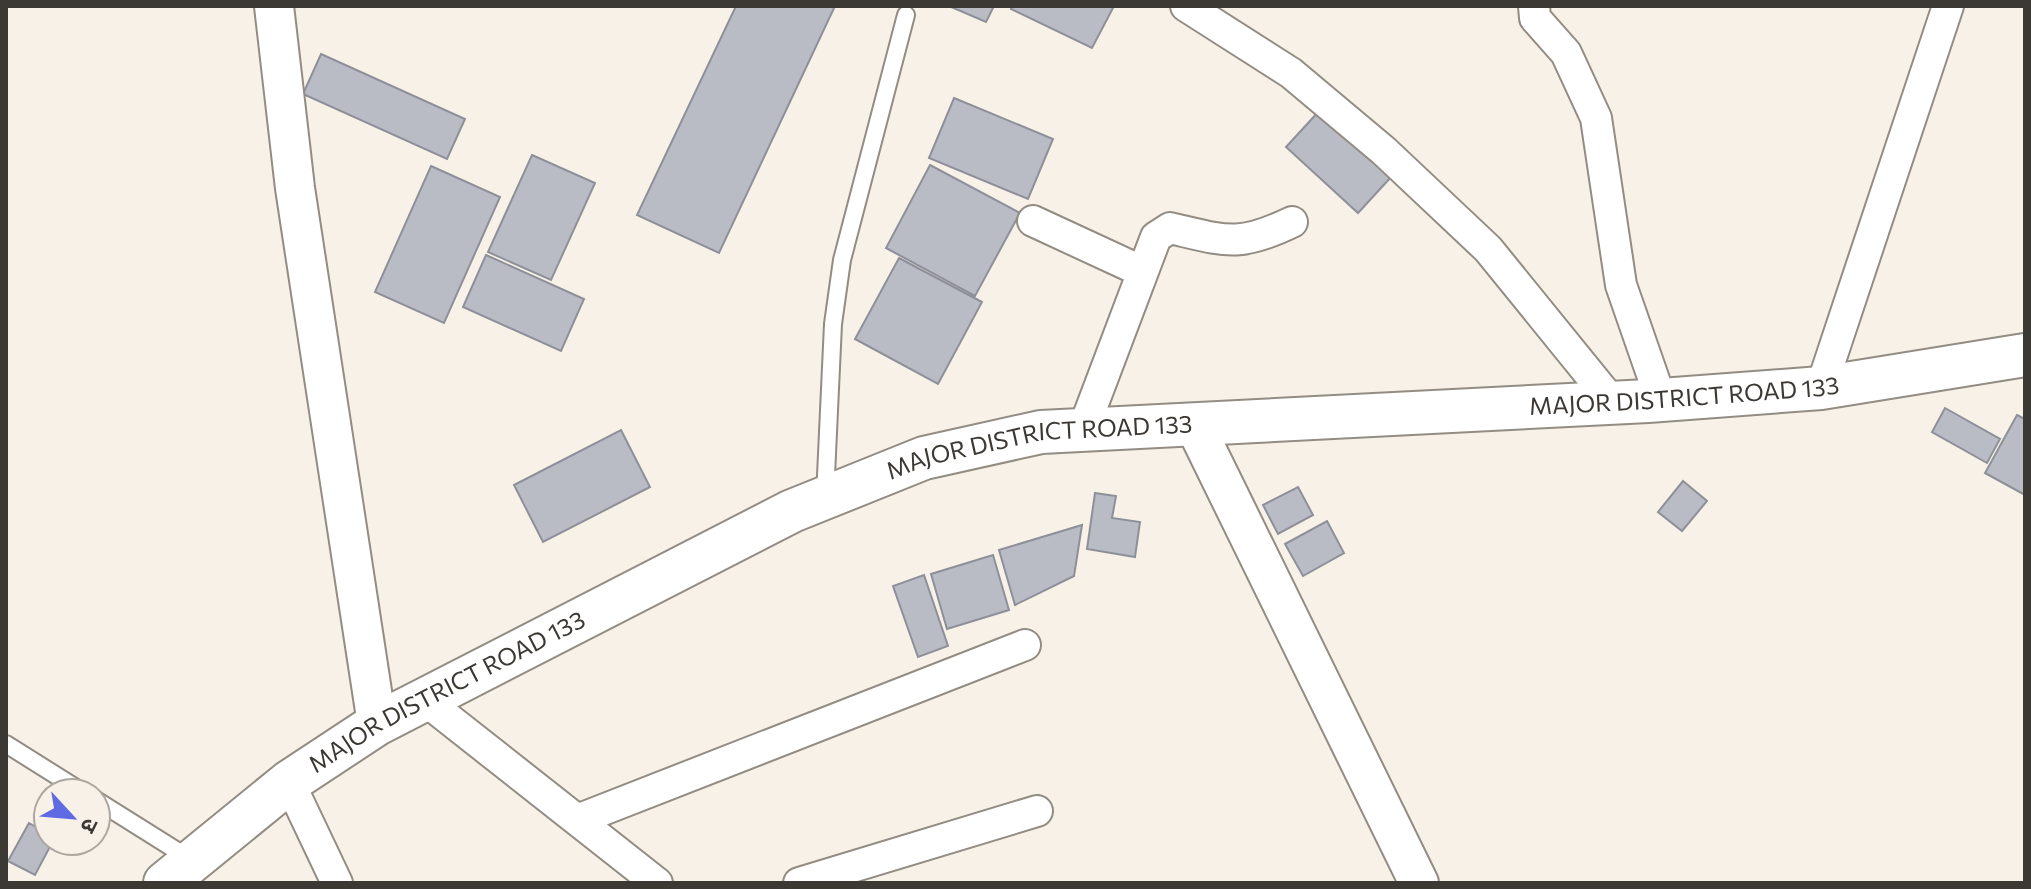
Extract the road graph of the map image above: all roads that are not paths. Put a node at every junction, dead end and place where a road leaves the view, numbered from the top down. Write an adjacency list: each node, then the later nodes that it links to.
1 (274, 6): 18 (street)
2 (1186, 6): 12 (street)
3 (1534, 6): 11 (street)
4 (1948, 6): 10 (street)
5 (906, 15): 15 (lane)
6 (1033, 221): 8 (street)
7 (1292, 222): 8 (street)
8 (1141, 271): 14 (street)
9 (2025, 355): 10 (main road, MAJOR DISTRICT ROAD 133)
10 (1821, 388): 11 (main road, MAJOR DISTRICT ROAD 133)
11 (1661, 400): 12 (main road, MAJOR DISTRICT ROAD 133)
12 (1613, 403): 13 (main road, MAJOR DISTRICT ROAD 133)
13 (1194, 424): 14 (main road, MAJOR DISTRICT ROAD 133); 29 (street)
14 (1083, 430): 15 (main road, MAJOR DISTRICT ROAD 133)
15 (825, 497): 17 (main road, MAJOR DISTRICT ROAD 133)
16 (1025, 645): 24 (street)
17 (426, 701): 18 (main road, MAJOR DISTRICT ROAD 133); 24 (street)
18 (377, 724): 21 (main road, MAJOR DISTRICT ROAD 133)
19 (6, 744): 20 (lane)
20 (59, 777)
21 (289, 782): 25 (main road, MAJOR DISTRICT ROAD 133); 26 (street)
22 (1037, 811): 28 (street)
23 (112, 814): 25 (lane)
24 (577, 820): 27 (street)
25 (178, 871)
26 (337, 883)
27 (657, 883)
28 (799, 883)
29 (1419, 883)

